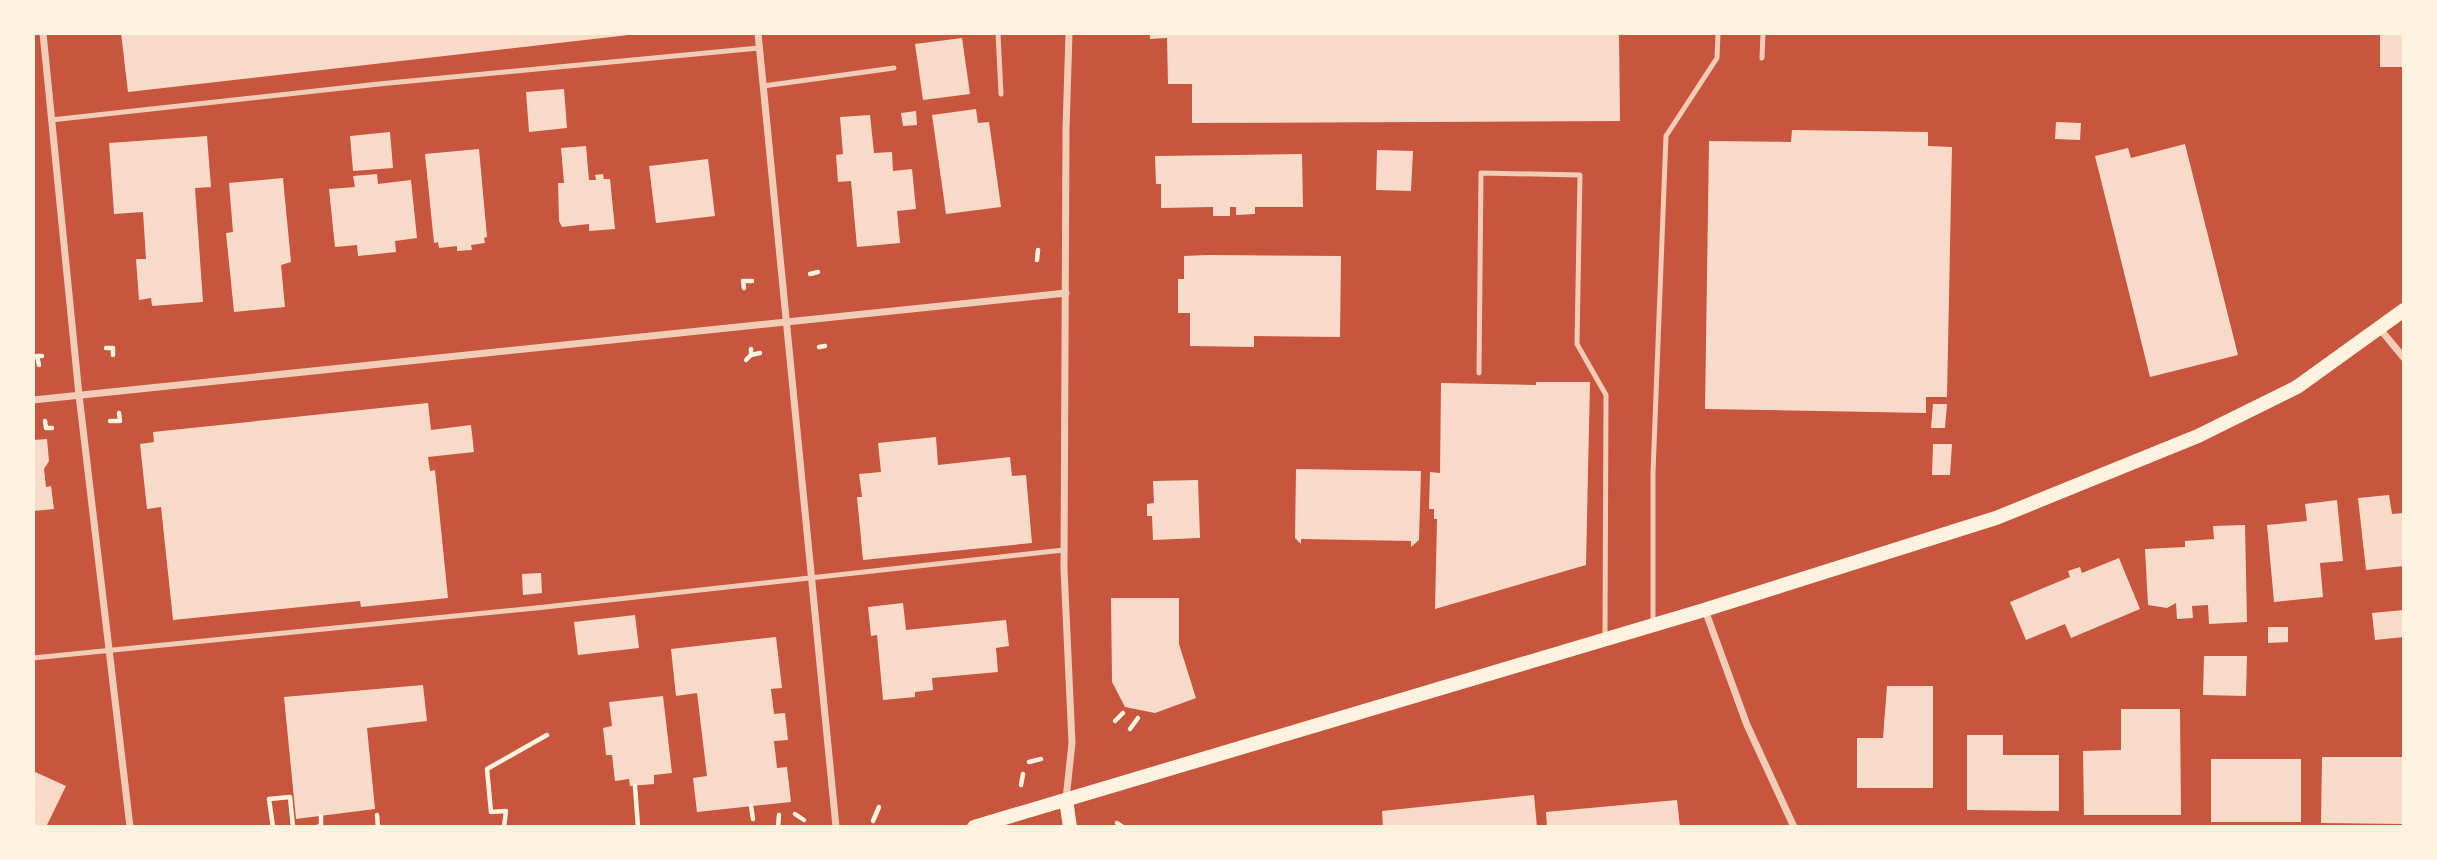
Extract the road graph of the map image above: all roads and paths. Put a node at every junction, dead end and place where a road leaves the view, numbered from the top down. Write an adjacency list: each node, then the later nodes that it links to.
1 (43, 33): 12 (street)
2 (758, 33): 7 (street)
3 (998, 33): 11 (lane)
4 (1069, 33): 19 (street)
5 (1718, 33): 40 (lane)
6 (1763, 33): 8 (lane)
7 (759, 48): 10 (street); 12 (lane)
8 (1762, 58)
9 (894, 68): 10 (lane)
10 (763, 86): 21 (street)
11 (1001, 94)
12 (51, 120): 33 (street)
13 (1038, 250): 14 (path)
14 (1037, 260)
15 (818, 272): 16 (path)
16 (810, 274)
17 (752, 281): 18 (path)
18 (744, 288)
19 (1066, 293): 21 (street); 37 (street)
20 (2404, 310): 22 (main road)
21 (788, 321): 33 (street); 38 (street)
22 (2380, 329): 29 (street); 39 (main road)
23 (750, 346): 27 (path)
24 (106, 348): 26 (path)
25 (760, 353): 27 (path)
26 (113, 355)
27 (751, 355): 30 (path)
28 (42, 356): 31 (path)
29 (2404, 358)
30 (746, 360)
31 (39, 365)
32 (1479, 373): 41 (lane)
33 (79, 395): 34 (street); 42 (street)
34 (33, 400)
35 (110, 421): 36 (path)
36 (120, 421)
37 (1064, 550): 38 (lane); 54 (street)
38 (813, 576): 42 (lane); 73 (street)
39 (1704, 610): 40 (main road); 77 (street)
40 (1653, 625): 41 (main road)
41 (1605, 639): 54 (main road)
42 (108, 649): 43 (lane); 65 (street)
43 (33, 658)
44 (1123, 713): 46 (path)
45 (1138, 718): 47 (path)
46 (1115, 721)
47 (1129, 729)
48 (547, 735): 70 (path)
49 (1041, 759): 50 (path)
50 (1029, 762)
51 (1023, 774): 53 (path)
52 (635, 786): 71 (path)
53 (1020, 790)
54 (1066, 800): 74 (main road); 75 (main road)
55 (751, 806): 61 (path)
56 (879, 807): 63 (path)
57 (795, 814): 62 (path)
58 (321, 816): 68 (path)
59 (377, 816): 69 (path)
60 (779, 816): 72 (path)
61 (753, 819)
62 (804, 820)
63 (873, 821)
64 (1117, 823): 76 (path)
65 (130, 827)
66 (273, 827): 67 (path)
67 (293, 827)
68 (320, 827)
69 (378, 827)
70 (503, 827)
71 (638, 827)
72 (778, 827)
73 (836, 827)
74 (974, 827)
75 (1070, 827)
76 (1123, 827)
77 (1794, 827)

